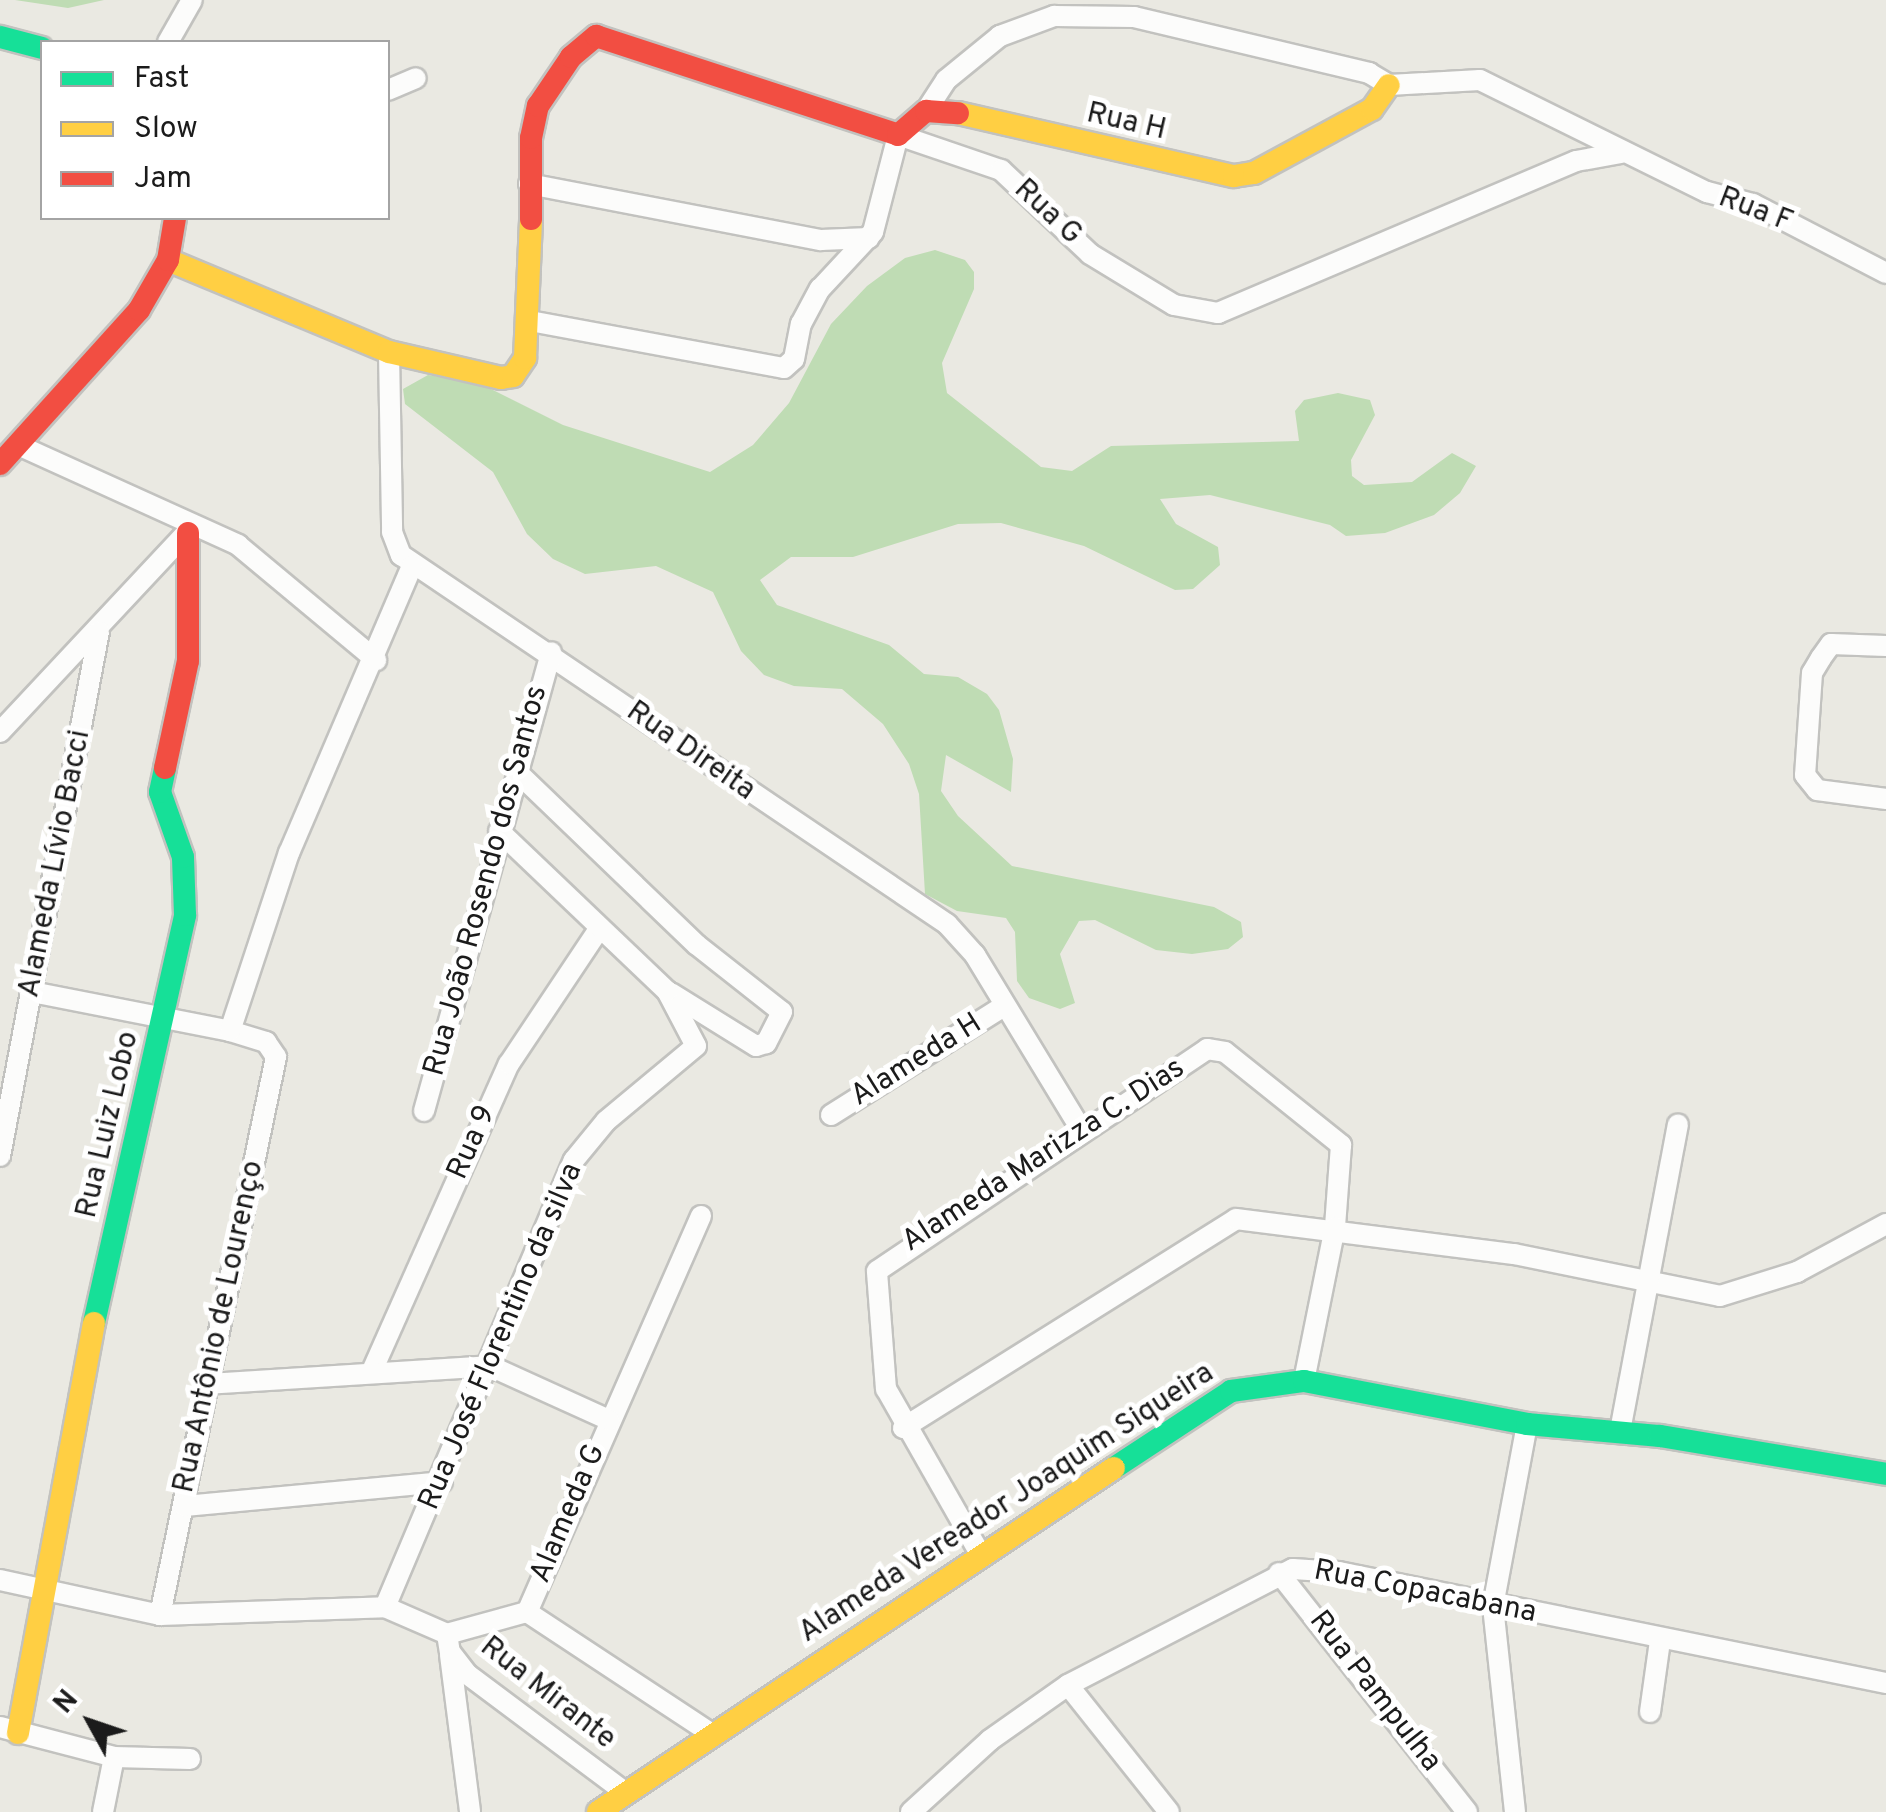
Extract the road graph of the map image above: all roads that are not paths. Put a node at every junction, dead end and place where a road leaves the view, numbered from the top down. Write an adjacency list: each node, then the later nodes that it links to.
1 (192, 0): 3 (street)
2 (0, 37): 4 (street)
3 (169, 40)
4 (40, 47)
5 (416, 78): 7 (street)
6 (1390, 85): 8 (street, Rua H); 8 (street); 10 (street)
7 (390, 89)
8 (926, 112): 9 (street)
9 (898, 135): 10 (street, Rua G); 11 (street); 13 (street)
10 (1621, 153): 15 (street, Rua F)
11 (529, 184): 13 (street); 16 (street)
12 (175, 220): 14 (street)
13 (869, 238): 16 (street)
14 (168, 260): 17 (street); 18 (street)
15 (1886, 273)
16 (530, 321): 17 (street)
17 (389, 352): 21 (street)
18 (18, 445): 19 (street); 20 (street)
19 (0, 464)
20 (190, 527): 22 (street); 25 (street); 34 (street, Rua Luiz Lobo)
21 (412, 566): 24 (street, Rua Direita); 25 (street)
22 (100, 631): 26 (street); 32 (street, Alameda Lívio Bacci)
23 (1886, 646): 28 (street)
24 (551, 652): 27 (street, Rua João Rosendo dos Santos); 33 (street, Rua Direita)
25 (376, 660): 35 (street)
26 (0, 732)
27 (516, 771): 29 (street, Rua João Rosendo dos Santos); 31 (street)
28 (1886, 799)
29 (499, 831): 30 (street, Rua José Florentino da silva); 38 (street, Rua João Rosendo dos Santos)
30 (599, 930): 31 (street, Rua José Florentino da silva); 48 (street, Rua 9)
31 (667, 990): 47 (street, Rua José Florentino da silva)
32 (32, 992): 34 (street); 36 (street, Alameda Lívio Bacci)
33 (1004, 1006): 39 (street, Alameda H); 41 (street, Rua Direita)
34 (165, 1021): 35 (street); 61 (street, Rua Luiz Lobo)
35 (230, 1032): 50 (street, Rua Antônio de Lourenço)
36 (15, 1081): 37 (street); 42 (street, Alameda Lívio Bacci)
37 (0, 1097)
38 (424, 1110)
39 (831, 1116)
40 (1678, 1124): 46 (street)
41 (1081, 1129): 45 (street, Alameda Marizza C. Dias); 53 (street, Alameda Marizza C. Dias)
42 (0, 1156)
43 (701, 1216): 51 (street, Alameda G)
44 (1886, 1224): 46 (street)
45 (1335, 1228): 46 (street); 49 (street); 53 (street)
46 (1651, 1284): 54 (street)
47 (490, 1366): 48 (street); 51 (street); 56 (street, Rua José Florentino da silva)
48 (372, 1371): 50 (street)
49 (1304, 1381): 52 (street, Alameda Vereador Joaquim Siqueira); 58 (street, Alameda Vereador Joaquim Siqueira)
50 (207, 1384): 57 (street, Rua Antônio de Lourenço)
51 (609, 1420): 64 (street, Alameda G)
52 (1528, 1424): 54 (street, Alameda Vereador Joaquim Siqueira); 62 (street)
53 (903, 1428): 58 (street)
54 (1620, 1431): 55 (street, Alameda Vereador Joaquim Siqueira)
55 (1886, 1474)
56 (442, 1482): 57 (street); 63 (street, Rua José Florentino da silva)
57 (184, 1506): 65 (street, Rua Antônio de Lourenço)
58 (982, 1557): 72 (street, Alameda Vereador Joaquim Siqueira)
59 (1280, 1573): 62 (street, Rua Copacabana); 69 (street, Rua Copacabana); 81 (street, Rua Pampulha)
60 (0, 1580): 61 (street)
61 (42, 1590): 65 (street); 71 (street, Rua Luiz Lobo)
62 (1492, 1606): 66 (street, Rua Copacabana); 82 (street)
63 (385, 1607): 65 (street); 67 (street)
64 (527, 1612): 67 (street); 72 (street, Alameda G)
65 (160, 1615)
66 (1660, 1641): 68 (street, Rua Copacabana); 70 (street)
67 (448, 1643): 75 (street, Rua Mirante); 77 (street)
68 (1886, 1684)
69 (1068, 1685): 79 (street, Rua Copacabana); 80 (street)
70 (1650, 1712)
71 (9, 1730): 73 (street)
72 (709, 1732): 75 (street, Alameda Vereador Joaquim Siqueira)
73 (114, 1756): 74 (street); 76 (street)
74 (190, 1759)
75 (625, 1792): 78 (street, Alameda Vereador Joaquim Siqueira)
76 (103, 1812)
77 (470, 1812)
78 (598, 1812)
79 (911, 1812)
80 (1169, 1812)
81 (1467, 1812)
82 (1516, 1812)

